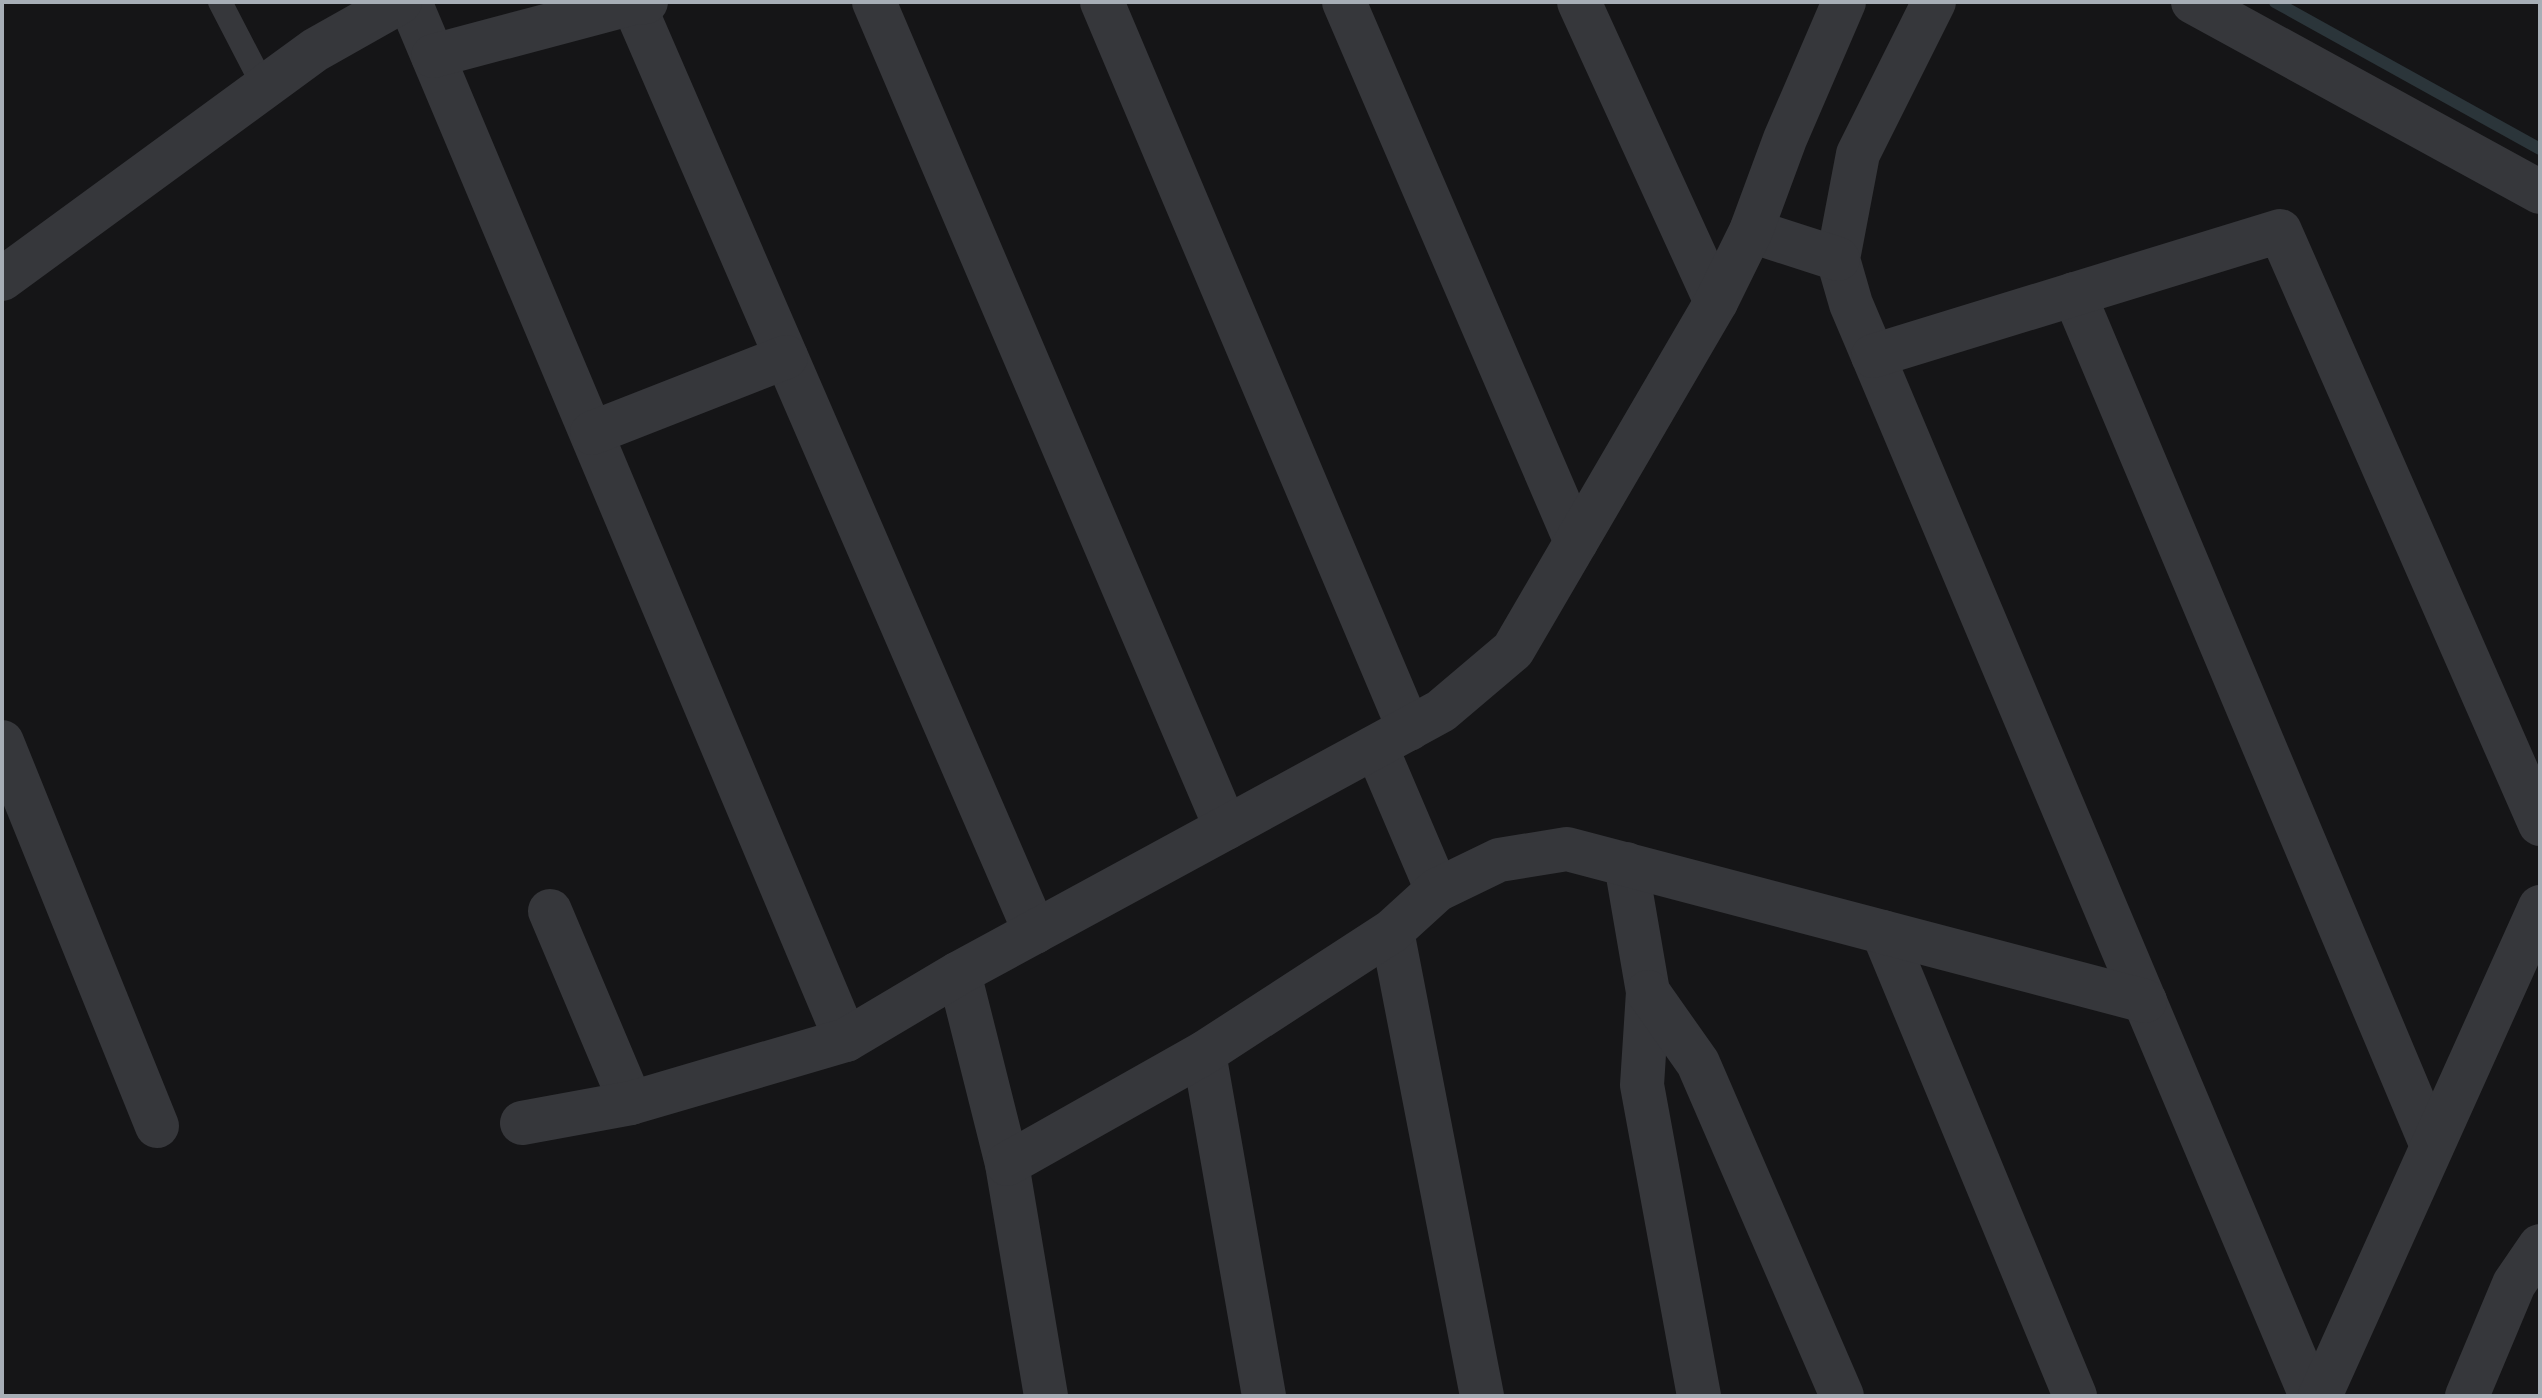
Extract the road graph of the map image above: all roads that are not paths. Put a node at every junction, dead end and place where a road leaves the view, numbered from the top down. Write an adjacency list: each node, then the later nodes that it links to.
1 (220, 2): 13 (lane)
2 (400, 2): 13 (street)
3 (410, 2): 12 (street)
4 (874, 2): 27 (street)
5 (1102, 2): 24 (street)
6 (1344, 2): 23 (street)
7 (1579, 2): 19 (street)
8 (1934, 2): 16 (street)
9 (2193, 2): 14 (street)
10 (640, 3): 12 (street); 21 (street)
11 (1834, 9): 15 (street)
12 (433, 56): 22 (street)
13 (264, 87): 17 (street)
14 (2540, 192)
15 (1751, 231): 16 (street); 19 (street)
16 (1838, 259): 20 (street)
17 (2, 279)
18 (2074, 294): 20 (street); 26 (street); 43 (street)
19 (1716, 302): 23 (street)
20 (1873, 356): 37 (street)
21 (786, 357): 22 (street); 33 (street)
22 (592, 433): 38 (street)
23 (1576, 542): 24 (street)
24 (1392, 738): 27 (street); 29 (street)
25 (2, 742): 42 (street)
26 (2540, 824)
27 (1226, 828): 33 (street)
28 (1626, 864): 29 (street); 34 (street); 36 (street)
29 (1437, 890): 32 (street)
30 (2540, 907): 43 (street)
31 (550, 911): 40 (street)
32 (1392, 931): 39 (street); 48 (street)
33 (1035, 932): 35 (street)
34 (1883, 932): 37 (street); 51 (street)
35 (959, 973): 38 (street); 44 (street)
36 (1648, 992): 49 (street); 50 (street)
37 (2145, 1001): 52 (street)
38 (846, 1040): 40 (street)
39 (1204, 1053): 44 (street); 47 (street)
40 (631, 1103): 41 (street)
41 (522, 1123)
42 (157, 1126)
43 (2432, 1146): 53 (street)
44 (1007, 1164): 46 (street)
45 (2540, 1246): 54 (street)
46 (1046, 1396)
47 (1264, 1396)
48 (1482, 1396)
49 (1699, 1396)
50 (1842, 1396)
51 (2075, 1396)
52 (2311, 1396)
53 (2320, 1396)
54 (2467, 1396)

